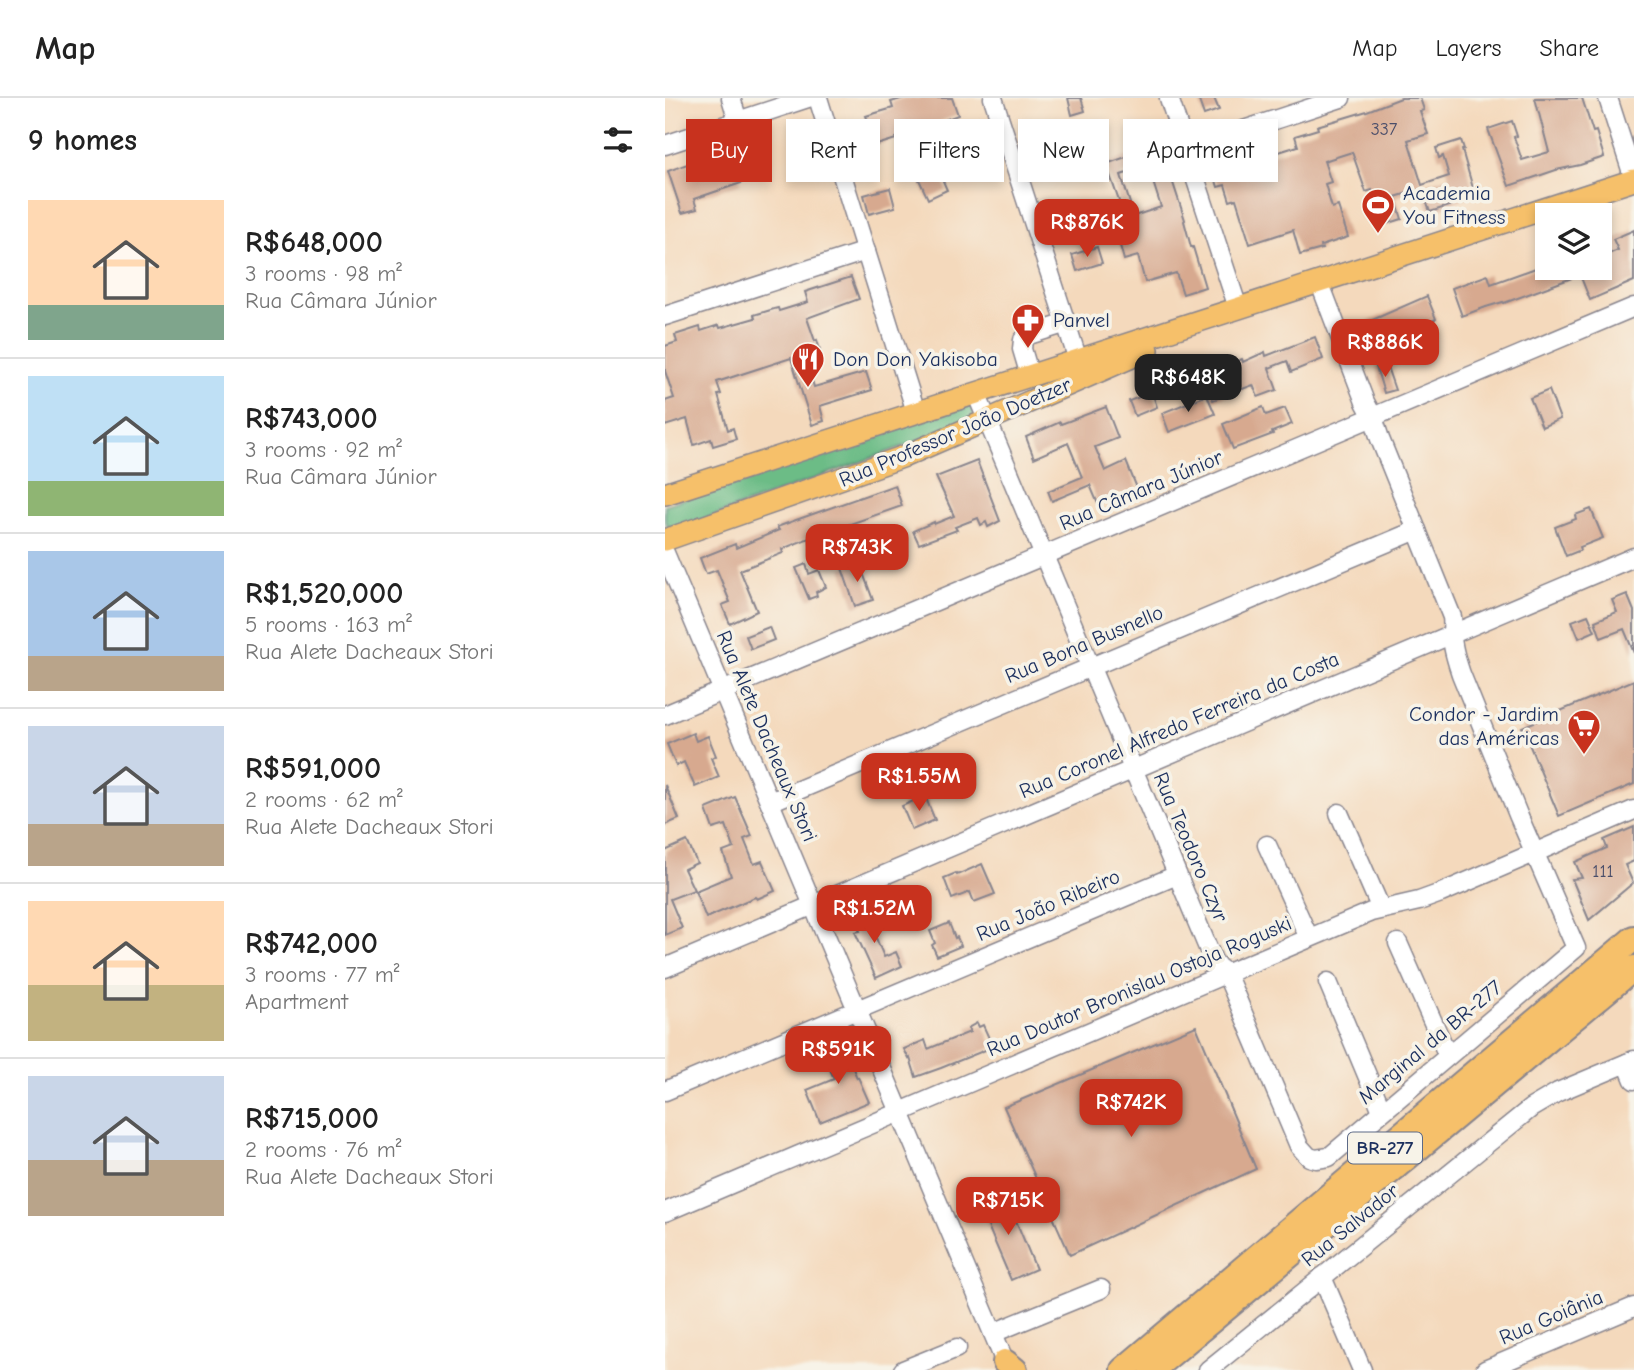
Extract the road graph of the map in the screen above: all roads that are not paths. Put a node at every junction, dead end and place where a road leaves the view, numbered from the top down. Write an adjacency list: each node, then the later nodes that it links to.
1 (731, 98): 8 (street)
2 (808, 98): 9 (street)
3 (818, 98): 16 (street)
4 (993, 98): 21 (street)
5 (1169, 98): 10 (street)
6 (1341, 98): 11 (street)
7 (1608, 98): 14 (street)
8 (737, 119)
9 (744, 119)
10 (1176, 119)
11 (1277, 119)
12 (686, 138): 13 (street)
13 (665, 145)
14 (1634, 179): 17 (main road, Rua Professor João Doetzer)
15 (1197, 182): 19 (street)
16 (866, 251): 20 (street); 25 (street)
17 (1319, 281): 19 (main road, Rua Professor João Doetzer); 26 (street)
18 (1634, 307): 26 (street, Rua Câmara Júnior)
19 (1238, 308): 22 (main road, Rua Professor João Doetzer); 27 (main road, Rua Professor João Doetzer)
20 (665, 316)
21 (1067, 323): 22 (street); 23 (street)
22 (1078, 360): 23 (main road, Rua Professor João Doetzer)
23 (1030, 376): 24 (main road, Rua Professor João Doetzer)
24 (976, 393): 25 (main road, Rua Professor João Doetzer); 27 (street, Rua Teodoro Czyr)
25 (916, 412): 28 (main road, Rua Professor João Doetzer)
26 (1373, 417): 29 (street); 32 (street, Rua Câmara Júnior)
27 (988, 422): 30 (main road, Rua Professor João Doetzer); 32 (street, Rua Teodoro Czyr)
28 (665, 494)
29 (1417, 530): 34 (street); 35 (street, Rua Bona Busnello)
30 (665, 540)
31 (665, 553): 36 (street, Rua Alete Dacheaux Stori)
32 (1044, 556): 35 (street, Rua Teodoro Czyr); 36 (street, Rua Câmara Júnior)
33 (1634, 557): 34 (street, Rua Coronel Alfredo Ferreira da Costa)
34 (1452, 634): 38 (street, Rua Coronel Alfredo Ferreira da Costa); 43 (street)
35 (1090, 667): 38 (street, Rua Teodoro Czyr); 39 (street, Rua Bona Busnello)
36 (723, 691): 37 (street, Rua Câmara Júnior); 39 (street, Rua Alete Dacheaux Stori)
37 (665, 715)
38 (1133, 769): 44 (street, Rua Teodoro Czyr); 45 (street, Rua Coronel Alfredo Ferreira da Costa)
39 (769, 802): 45 (street, Rua Alete Dacheaux Stori)
40 (1634, 810): 43 (street, Rua Doutor Bronislau Ostoja Roguski)
41 (1339, 813): 46 (street)
42 (1267, 845): 47 (street)
43 (1535, 853): 46 (street, Rua Doutor Bronislau Ostoja Roguski); 55 (street, Marginal da BR-277)
44 (1177, 875): 52 (street, Rua Teodoro Czyr); 54 (street, Rua João Ribeiro)
45 (813, 905): 50 (street, Rua Coronel Alfredo Ferreira da Costa); 54 (street, Rua Alete Dacheaux Stori)
46 (1381, 909): 47 (street, Rua Doutor Bronislau Ostoja Roguski)
47 (1309, 938): 52 (street, Rua Doutor Bronislau Ostoja Roguski)
48 (1634, 938): 68 (highway, BR-277)
49 (1398, 943): 55 (street)
50 (665, 968)
51 (1634, 968): 68 (highway, BR-277)
52 (1226, 973): 60 (street, Rua Doutor Bronislau Ostoja Roguski); 61 (street, Rua Teodoro Czyr)
53 (1328, 982): 59 (street)
54 (857, 1009): 58 (street, Rua João Ribeiro); 60 (street, Rua Alete Dacheaux Stori)
55 (1448, 1056): 59 (street, Marginal da BR-277)
56 (1630, 1061): 57 (street); 63 (street, Rua Salvador)
57 (1634, 1080)
58 (665, 1091)
59 (1382, 1111): 61 (street, Marginal da BR-277)
60 (900, 1112): 62 (street, Rua Doutor Bronislau Ostoja Roguski); 66 (street, Rua Alete Dacheaux Stori)
61 (1308, 1157)
62 (665, 1212)
63 (1322, 1277): 72 (street, Rua Salvador); 73 (street)
64 (1101, 1289): 66 (street)
65 (1634, 1307): 74 (street, Rua Goiânia)
66 (993, 1333): 69 (street, Rua Alete Dacheaux Stori)
67 (957, 1348): 70 (street)
68 (1137, 1366): 71 (highway)
69 (1008, 1367)
70 (903, 1370)
71 (1108, 1370)
72 (1208, 1370)
73 (1362, 1370)
74 (1485, 1370)

